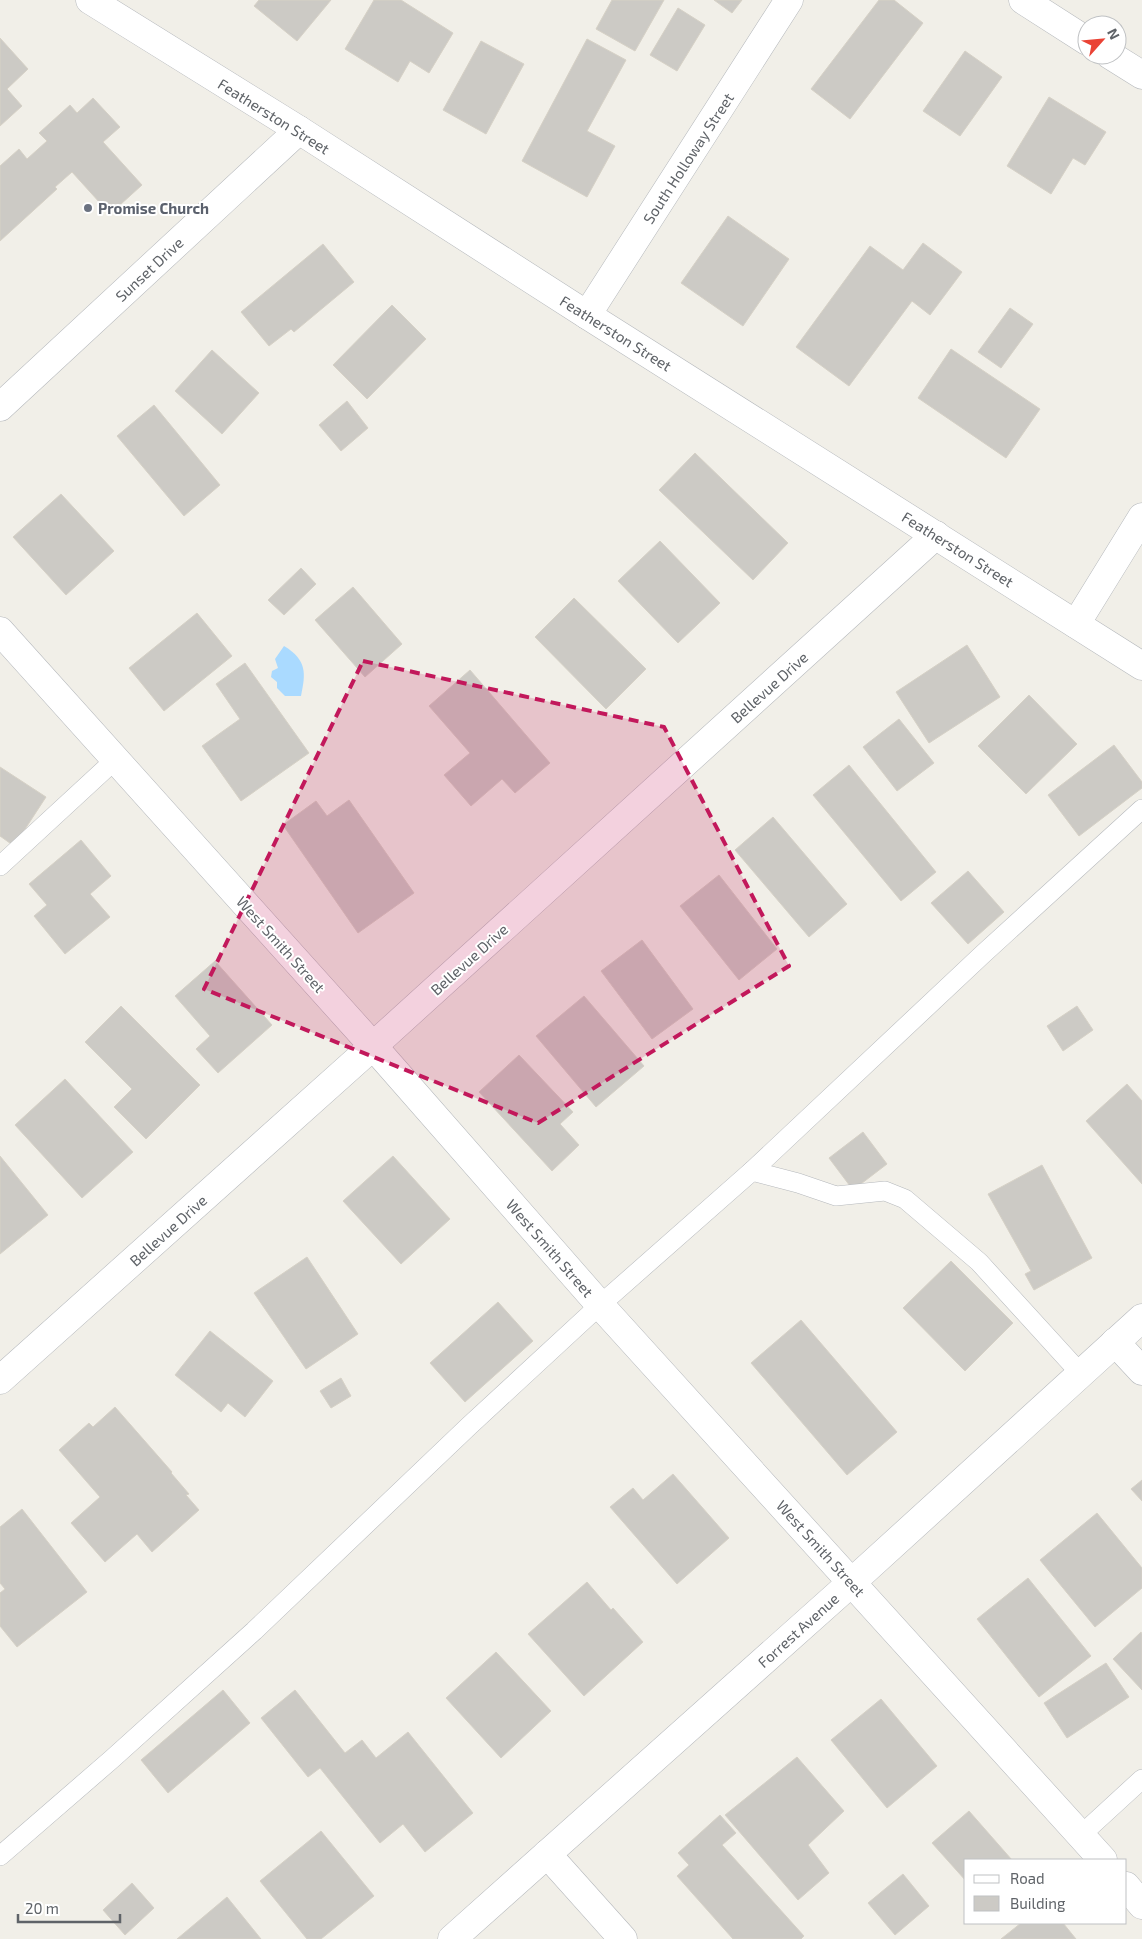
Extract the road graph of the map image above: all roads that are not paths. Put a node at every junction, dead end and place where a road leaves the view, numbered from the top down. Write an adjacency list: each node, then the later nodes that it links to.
1 (790, 0): 8 (street, South Holloway Street)
2 (1023, 0): 4 (street)
3 (95, 1): 7 (street, Featherston Street)
4 (1077, 34)
5 (1125, 65): 6 (street)
6 (1142, 76)
7 (299, 130): 8 (street, Featherston Street); 9 (street, Sunset Drive)
8 (586, 315): 11 (street, Featherston Street)
9 (0, 408)
10 (1142, 517): 12 (street)
11 (936, 535): 12 (street, Featherston Street); 18 (street, Bellevue Drive)
12 (1076, 624): 14 (street, Featherston Street)
13 (0, 631): 15 (street, West Smith Street)
14 (1142, 666)
15 (116, 760): 17 (lane); 18 (street, West Smith Street)
16 (1142, 809): 19 (lane)
17 (0, 866)
18 (373, 1046): 20 (street, West Smith Street); 25 (street, Bellevue Drive)
19 (752, 1171): 20 (lane); 24 (lane)
20 (600, 1305): 26 (street, West Smith Street); 30 (lane)
21 (1142, 1318): 22 (street, Forrest Avenue)
22 (1115, 1342): 23 (street); 24 (street, Forrest Avenue)
23 (1142, 1371)
24 (1081, 1374): 26 (street, Forrest Avenue)
25 (0, 1380)
26 (852, 1582): 28 (street, West Smith Street); 29 (street, Forrest Avenue)
27 (1142, 1779): 28 (lane)
28 (1081, 1834): 31 (street, West Smith Street)
29 (547, 1854): 34 (street, Forrest Avenue); 35 (street)
30 (0, 1856)
31 (1102, 1859)
32 (1127, 1887): 33 (street)
33 (1142, 1904)
34 (452, 1939)
35 (623, 1939)

